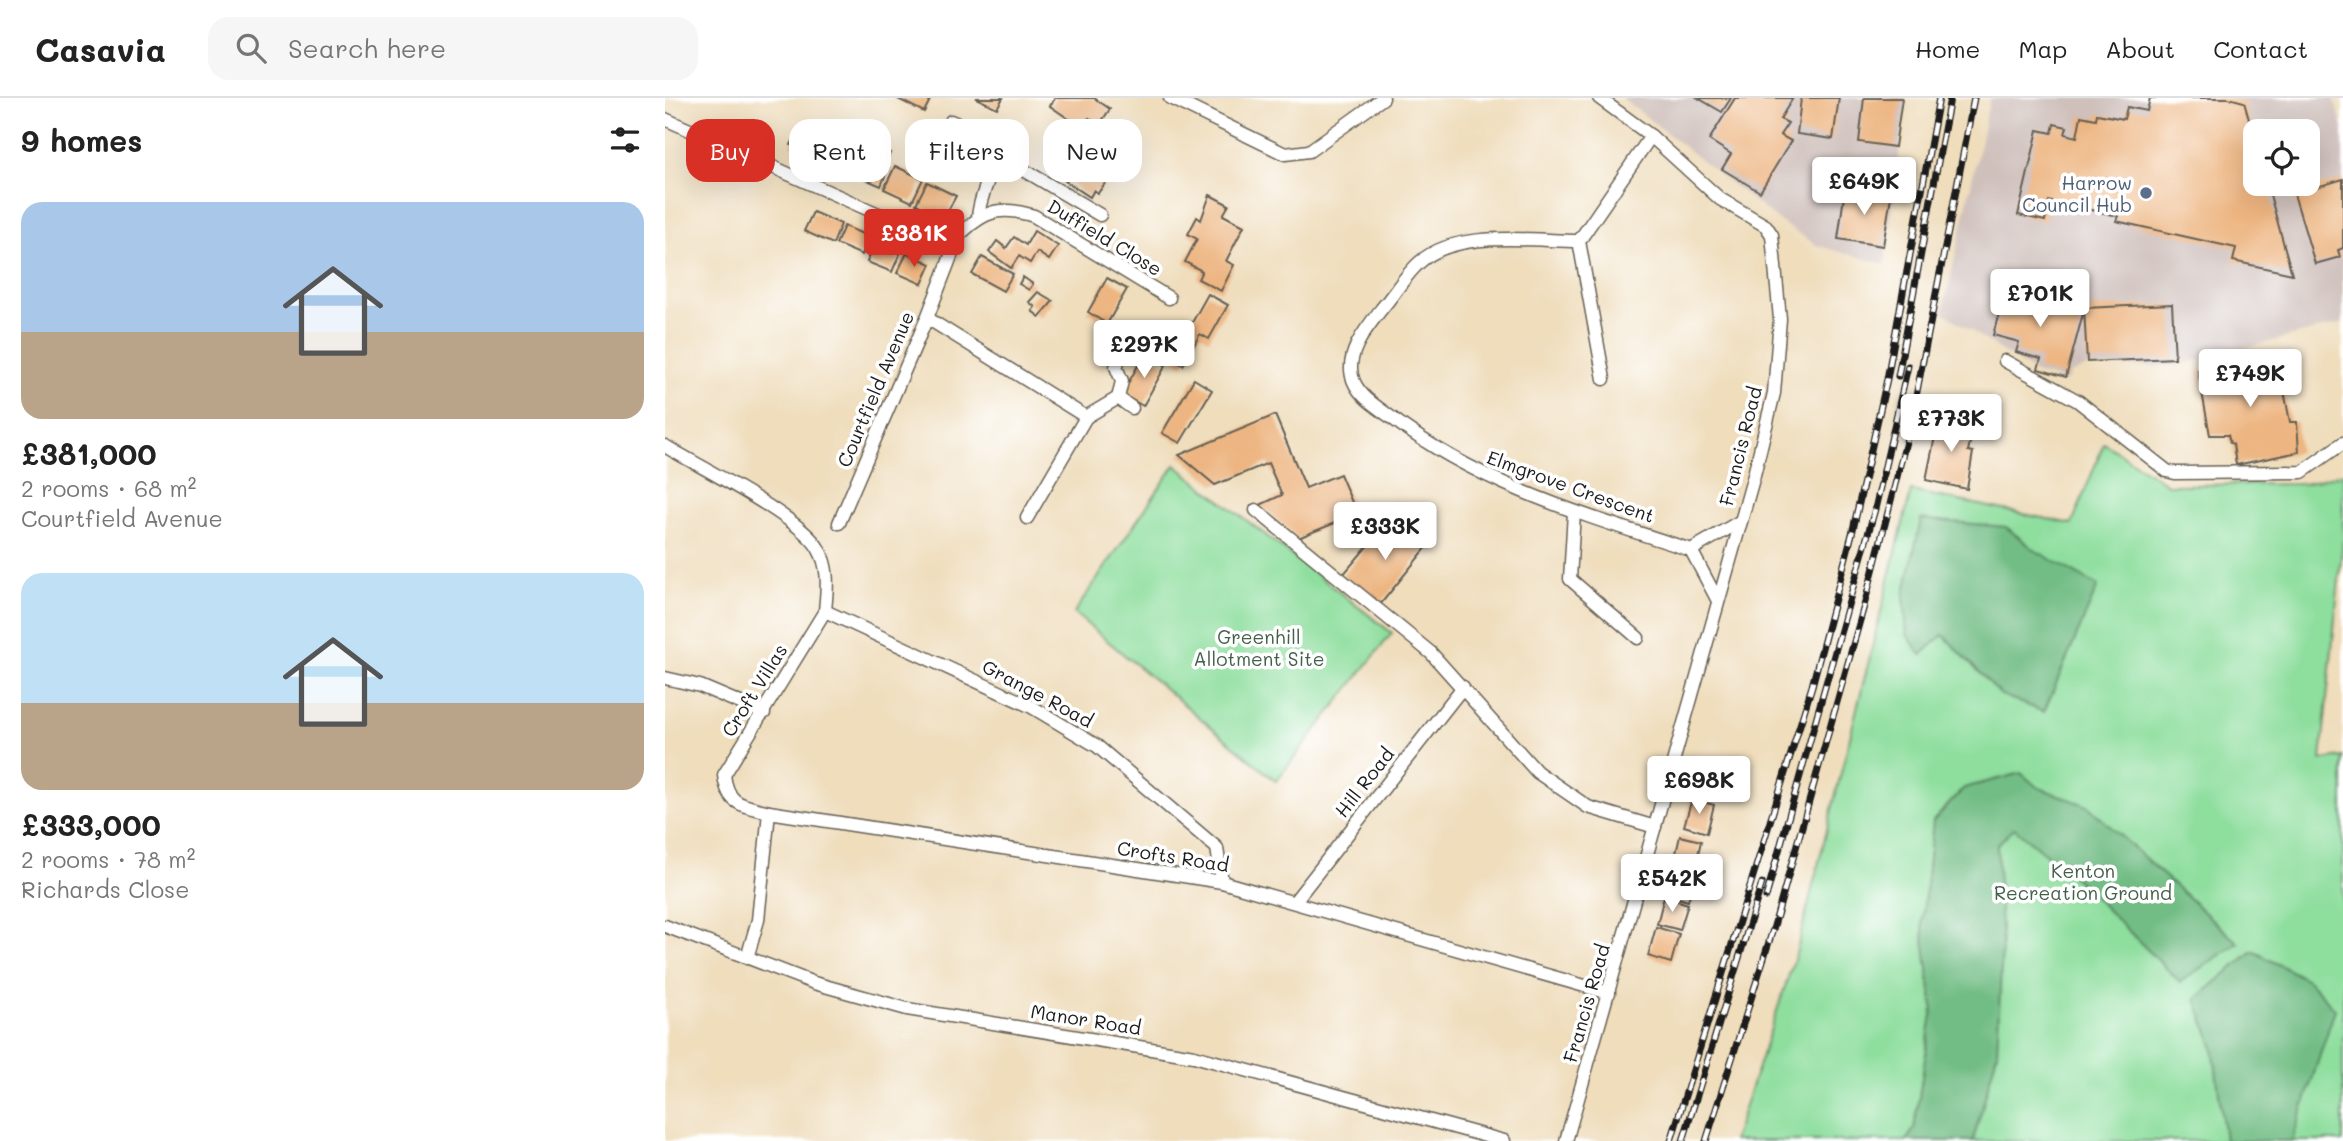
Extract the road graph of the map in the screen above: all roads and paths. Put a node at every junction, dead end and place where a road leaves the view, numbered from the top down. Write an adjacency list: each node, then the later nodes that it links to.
1 (1170, 98): 2 (street)
2 (1383, 98)
3 (1599, 98): 5 (street)
4 (665, 119): 11 (street)
5 (1651, 136): 10 (street); 25 (street, Francis Road)
6 (1029, 173): 8 (street)
7 (986, 182): 9 (street)
8 (1100, 215)
9 (978, 218): 11 (street, Duffield Close); 12 (street, Duffield Close)
10 (1579, 241): 16 (street); 23 (street, Elmgrove Crescent)
11 (948, 245): 13 (street, Courtfield Avenue)
12 (1169, 298)
13 (927, 318): 19 (street); 26 (street, Courtfield Avenue)
14 (1123, 349): 17 (street)
15 (2005, 361): 20 (street)
16 (1604, 379)
17 (1118, 398): 18 (street); 19 (street)
18 (1132, 408)
19 (1086, 417): 24 (street)
20 (2343, 443)
21 (665, 446): 29 (street)
22 (1256, 510): 32 (street)
23 (1574, 512): 27 (street, Elmgrove Crescent); 30 (street)
24 (1027, 518)
25 (1741, 521): 27 (street); 28 (street, Francis Road)
26 (839, 523)
27 (1691, 550): 28 (street)
28 (1718, 601): 36 (street, Francis Road)
29 (825, 611): 33 (street, Croft Villas); 37 (street, Grange Road)
30 (1638, 638)
31 (665, 678): 33 (street)
32 (1463, 687): 36 (street); 38 (street, Hill Road)
33 (764, 713): 34 (street, Croft Villas)
34 (726, 791): 35 (street, Crofts Road)
35 (769, 812): 37 (street, Crofts Road); 40 (street)
36 (1655, 827): 41 (street, Francis Road)
37 (1222, 882): 38 (street, Crofts Road)
38 (1295, 901): 41 (street, Crofts Road)
39 (665, 926): 40 (street, Manor Road)
40 (747, 958): 42 (street, Manor Road)
41 (1609, 993): 43 (street, Francis Road)
42 (1504, 1141)
43 (1566, 1141)

